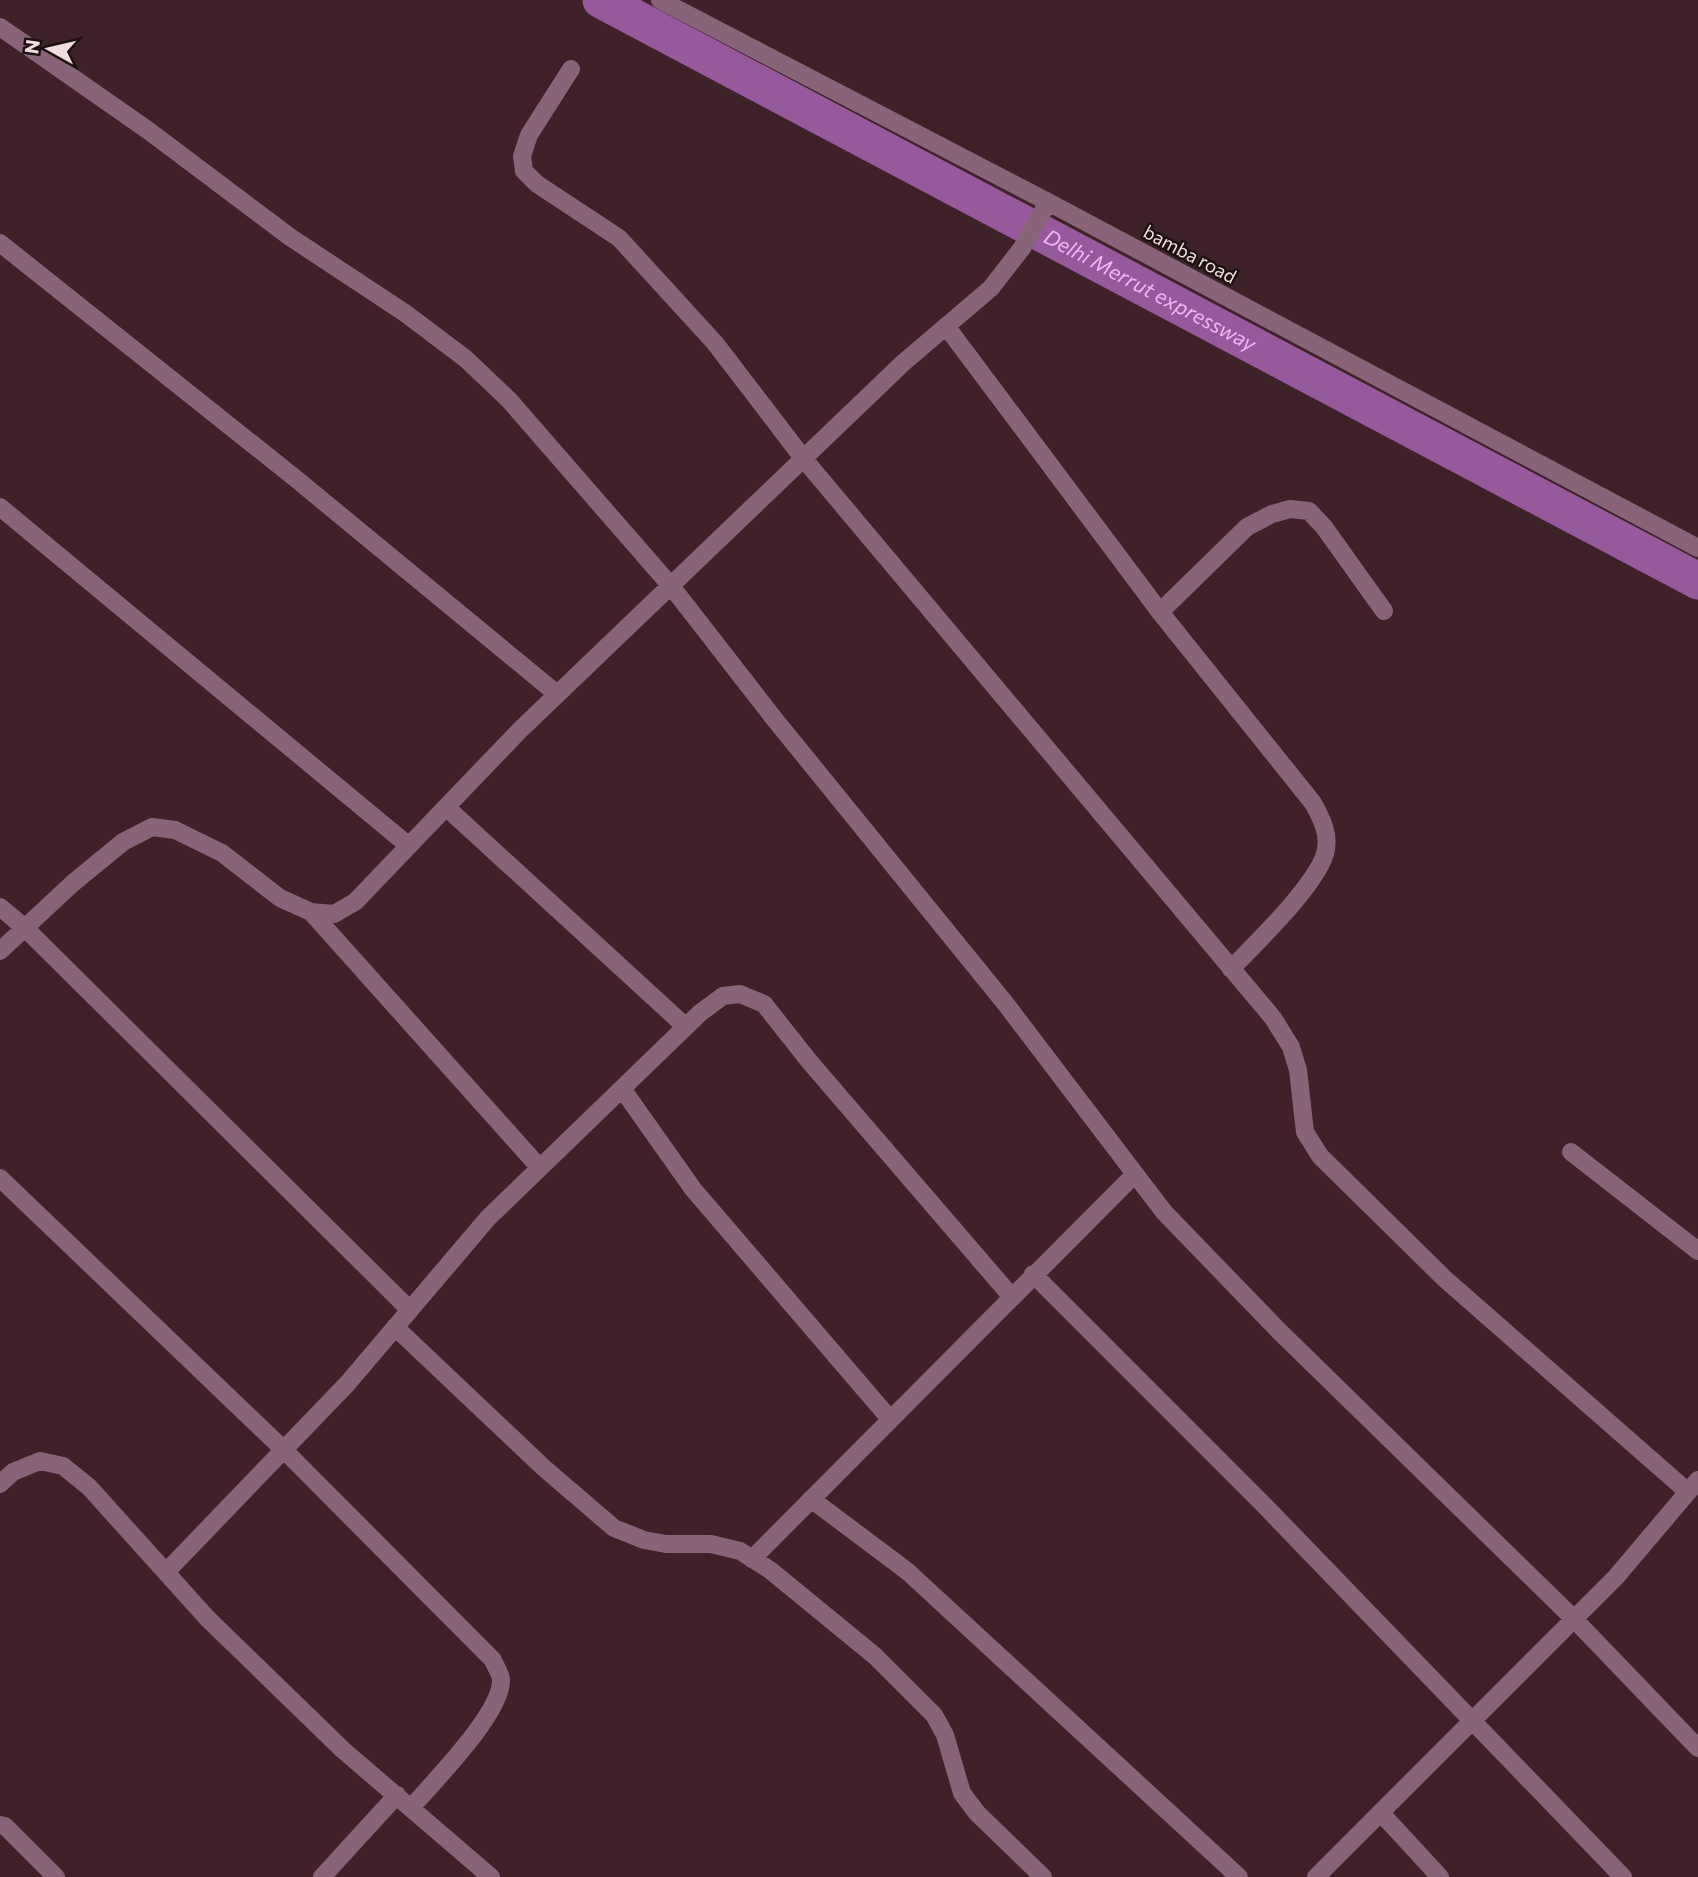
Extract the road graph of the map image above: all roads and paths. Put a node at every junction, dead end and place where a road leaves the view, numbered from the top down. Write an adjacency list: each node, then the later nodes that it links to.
1 (660, 0): 4 (street, bamba road)
2 (0, 27): 10 (street)
3 (571, 69): 7 (street)
4 (1044, 208): 6 (street); 9 (street, bamba road)
5 (0, 243): 13 (street)
6 (946, 326): 7 (street); 12 (street)
7 (803, 458): 10 (street); 20 (street)
8 (0, 507): 15 (street)
9 (1698, 548)
10 (671, 586): 13 (street); 25 (street)
11 (1384, 611): 12 (street)
12 (1160, 612): 20 (street)
13 (558, 694): 14 (street)
14 (446, 807): 15 (street); 21 (street)
15 (409, 846): 17 (street)
16 (0, 907): 18 (street)
17 (311, 912): 18 (street); 24 (street)
18 (25, 928): 19 (street); 30 (street)
19 (0, 951)
20 (1231, 969): 35 (street)
21 (687, 1027): 22 (street); 29 (street)
22 (623, 1090): 24 (street); 32 (street)
23 (1571, 1152): 27 (street)
24 (541, 1168): 30 (street)
25 (1135, 1174): 28 (street); 39 (street)
26 (0, 1178): 33 (street)
27 (1698, 1251)
28 (1033, 1274): 29 (street); 40 (street)
29 (1011, 1296): 32 (street)
30 (410, 1310): 31 (street)
31 (395, 1327): 33 (street); 37 (street)
32 (890, 1419): 36 (street)
33 (284, 1450): 38 (street); 43 (street)
34 (0, 1484): 38 (street)
35 (1695, 1484): 39 (street)
36 (811, 1499): 37 (street); 50 (street)
37 (752, 1559): 49 (street)
38 (166, 1573): 42 (street)
39 (1574, 1619): 40 (street); 41 (street)
40 (1474, 1721): 44 (street); 53 (street)
41 (1698, 1748)
42 (397, 1795): 43 (street); 47 (street)
43 (411, 1808): 48 (street)
44 (1381, 1813): 51 (street); 52 (street)
45 (0, 1825): 46 (street)
46 (56, 1877)
47 (322, 1877)
48 (491, 1877)
49 (1043, 1877)
50 (1240, 1877)
51 (1316, 1877)
52 (1440, 1877)
53 (1623, 1877)

